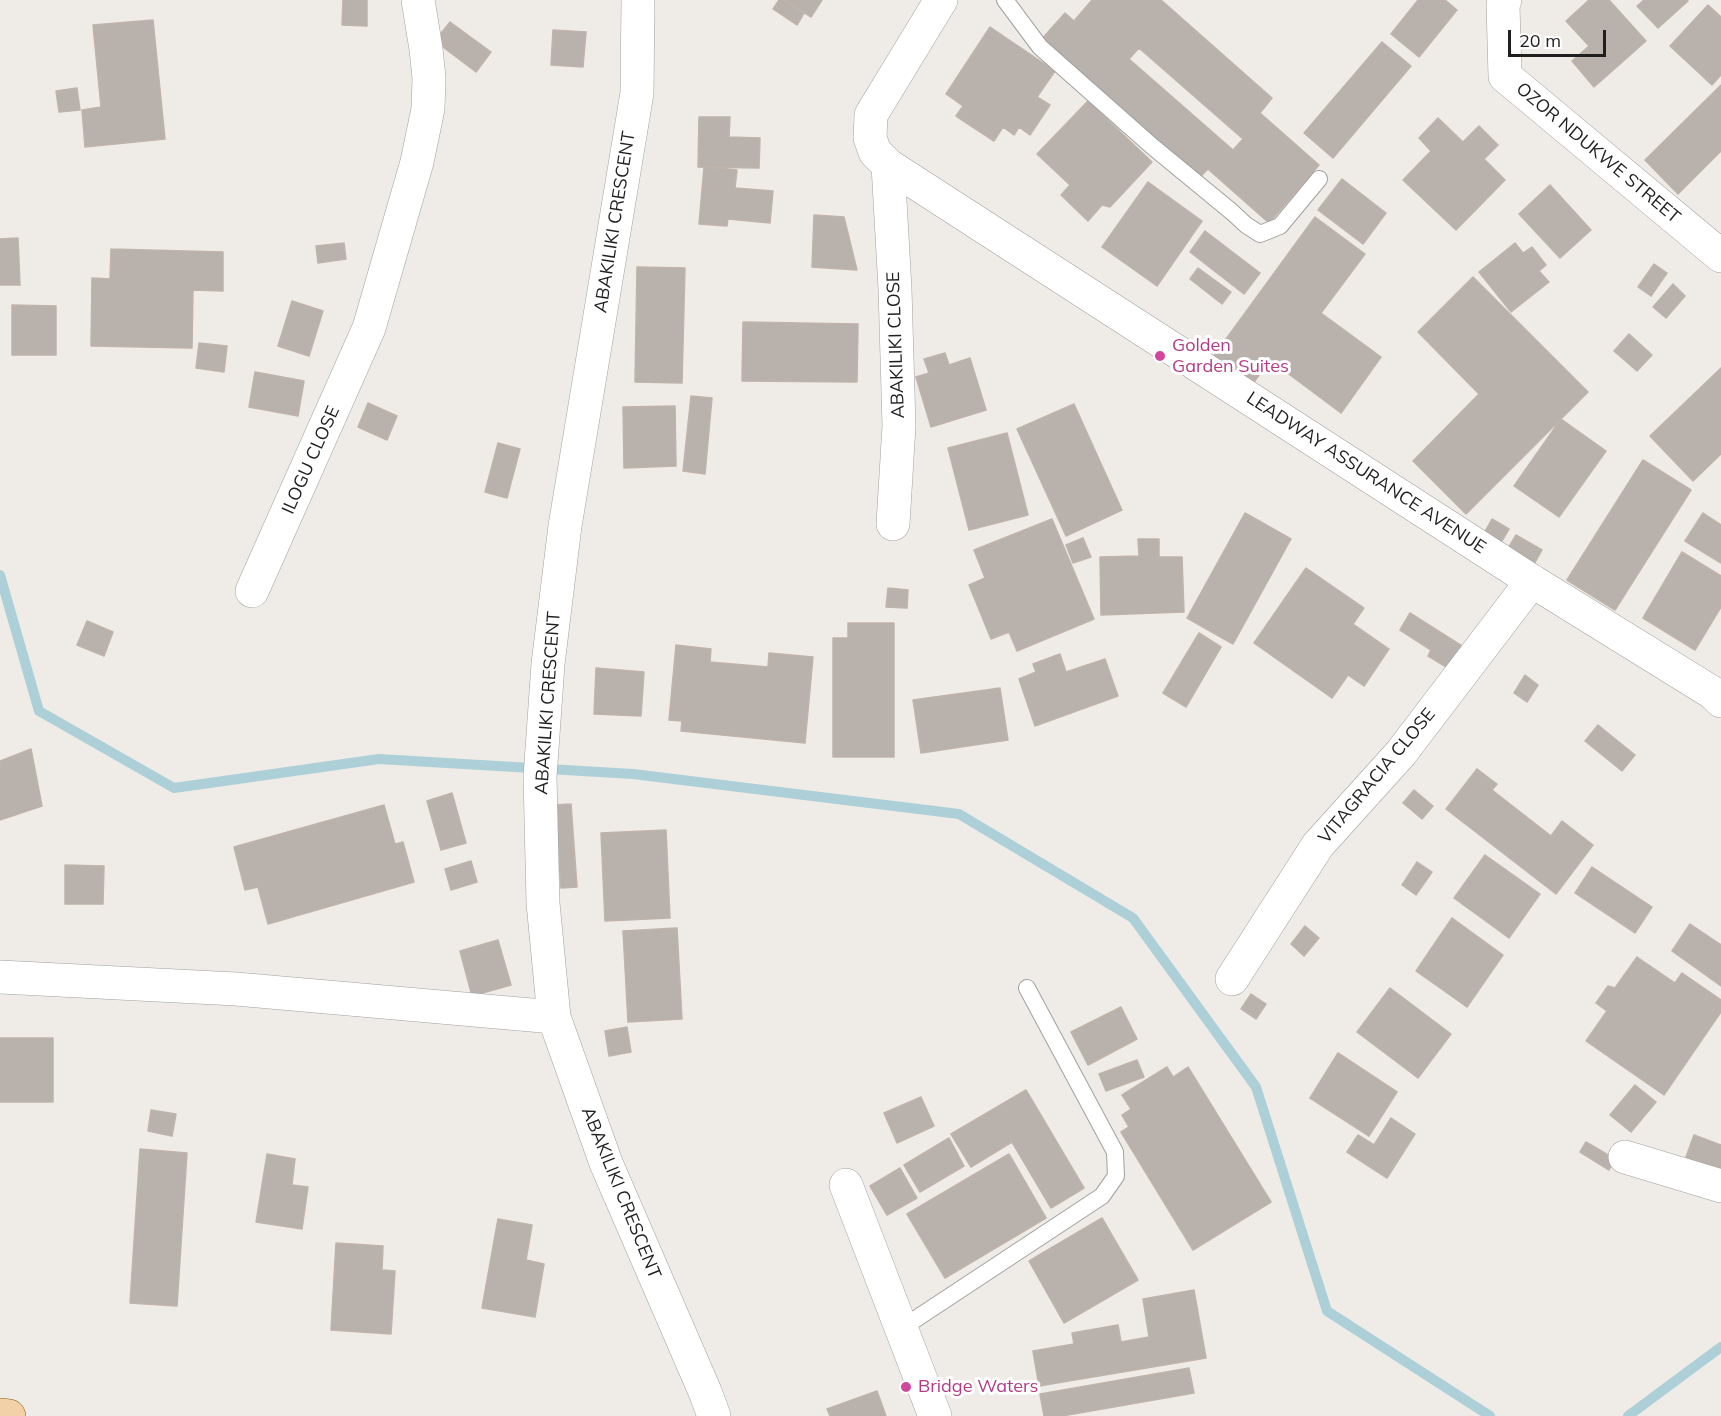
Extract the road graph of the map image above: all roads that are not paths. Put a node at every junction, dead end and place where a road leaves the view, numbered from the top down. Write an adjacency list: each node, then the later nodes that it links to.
1 (418, 0): 11 (street, ILOGU CLOSE)
2 (638, 0): 16 (street, ABAKILIKI CRESCENT)
3 (941, 0): 6 (street, ABAKILIKI CLOSE)
4 (1005, 0): 7 (lane)
5 (1505, 0): 8 (street, OZOR NDUKWE STREET)
6 (879, 152): 9 (street, ABAKILIKI CLOSE); 10 (street, LEADWAY ASSURANCE AVENUE)
7 (1319, 179)
8 (1721, 256)
9 (893, 525)
10 (1532, 581): 12 (street, LEADWAY ASSURANCE AVENUE); 14 (street, VITAGRACIA CLOSE)
11 (252, 591)
12 (1721, 701)
13 (0, 977): 16 (street)
14 (1232, 979)
15 (1027, 988): 20 (lane)
16 (554, 1017): 23 (street, ABAKILIKI CRESCENT)
17 (1625, 1157): 19 (street)
18 (846, 1185): 20 (street)
19 (1721, 1186)
20 (902, 1328): 24 (street)
21 (0, 1415): 22 (main road)
22 (9, 1416)
23 (714, 1416)
24 (935, 1416)

